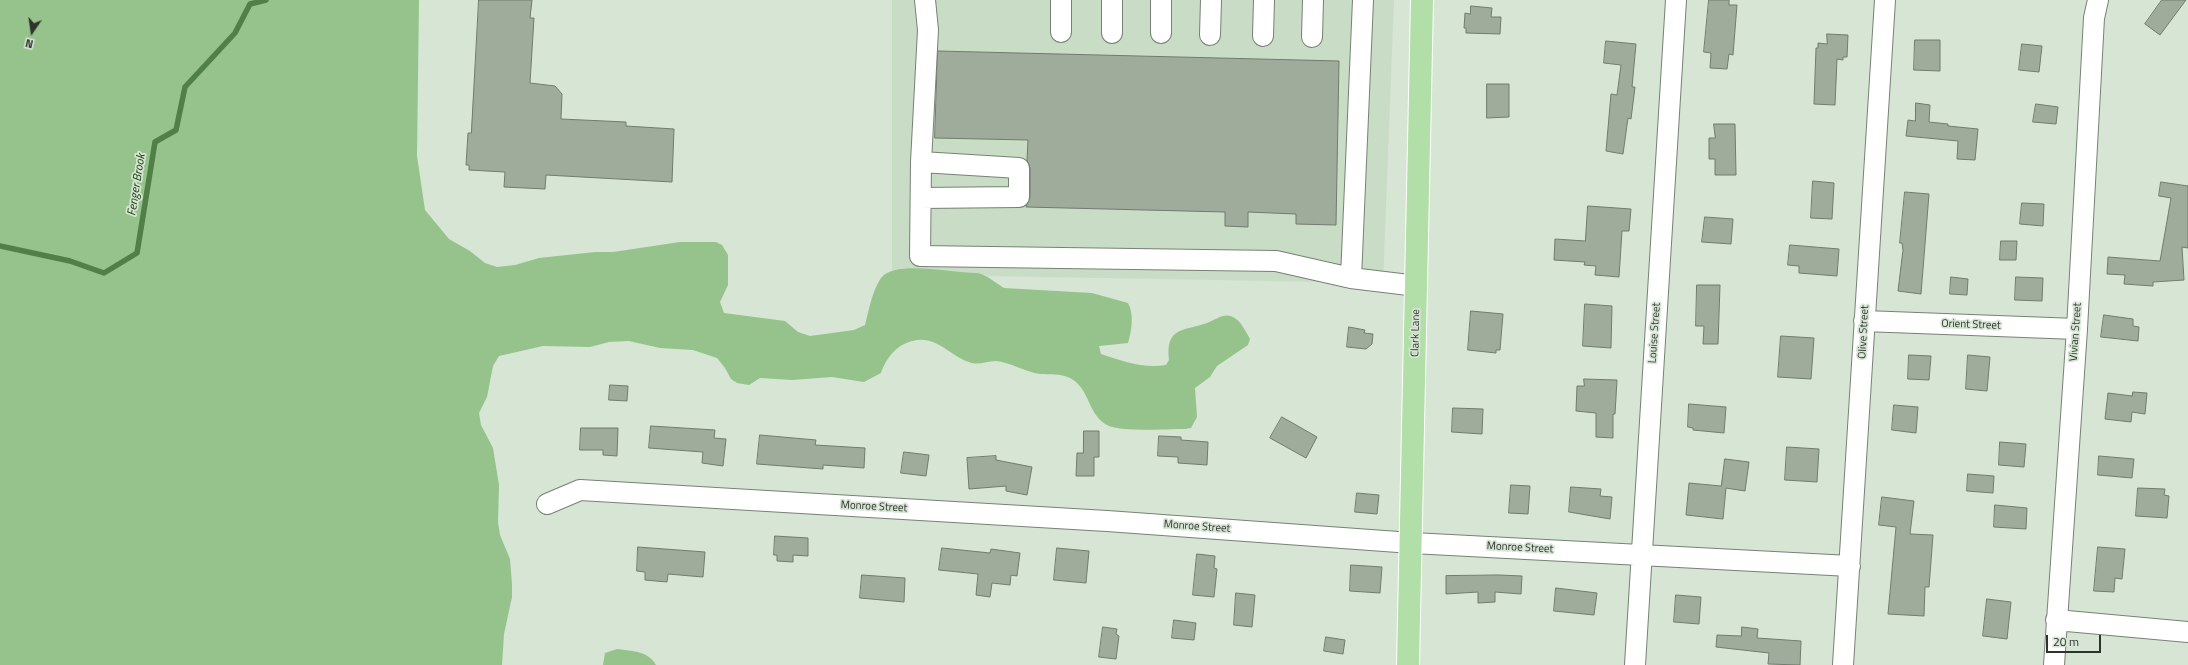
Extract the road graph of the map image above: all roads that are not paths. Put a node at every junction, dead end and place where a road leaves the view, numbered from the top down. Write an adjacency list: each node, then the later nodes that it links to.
1 (925, 0): 19 (street)
2 (1061, 0): 13 (street)
3 (1112, 0): 14 (street)
4 (1161, 0): 15 (street)
5 (1210, 0): 16 (street)
6 (1264, 0): 17 (street)
7 (1313, 0): 18 (street)
8 (1363, 0): 21 (street)
9 (1422, 0): 22 (main road, Clark Lane)
10 (1676, 0): 27 (street, Louise Street)
11 (1885, 0): 23 (street, Olive Street)
12 (2098, 0): 24 (street, Vivian Street)
13 (1061, 32)
14 (1112, 33)
15 (1161, 34)
16 (1210, 34)
17 (1263, 36)
18 (1312, 36)
19 (922, 162): 20 (street); 20 (street)
20 (921, 198): 21 (street)
21 (1351, 278): 22 (street)
22 (1417, 286): 26 (main road, Clark Lane)
23 (1864, 321): 24 (street, Orient Street); 28 (street, Olive Street)
24 (2077, 329): 29 (street, Vivian Street)
25 (547, 504): 26 (street, Monroe Street)
26 (1412, 543): 27 (street, Monroe Street); 31 (main road, Clark Lane)
27 (1642, 555): 28 (street, Monroe Street); 32 (street, Louise Street)
28 (1850, 566): 33 (street, Olive Street)
29 (2056, 620): 30 (street); 34 (street, Vivian Street)
30 (2188, 632)
31 (1408, 665)
32 (1635, 665)
33 (1843, 665)
34 (2054, 665)

